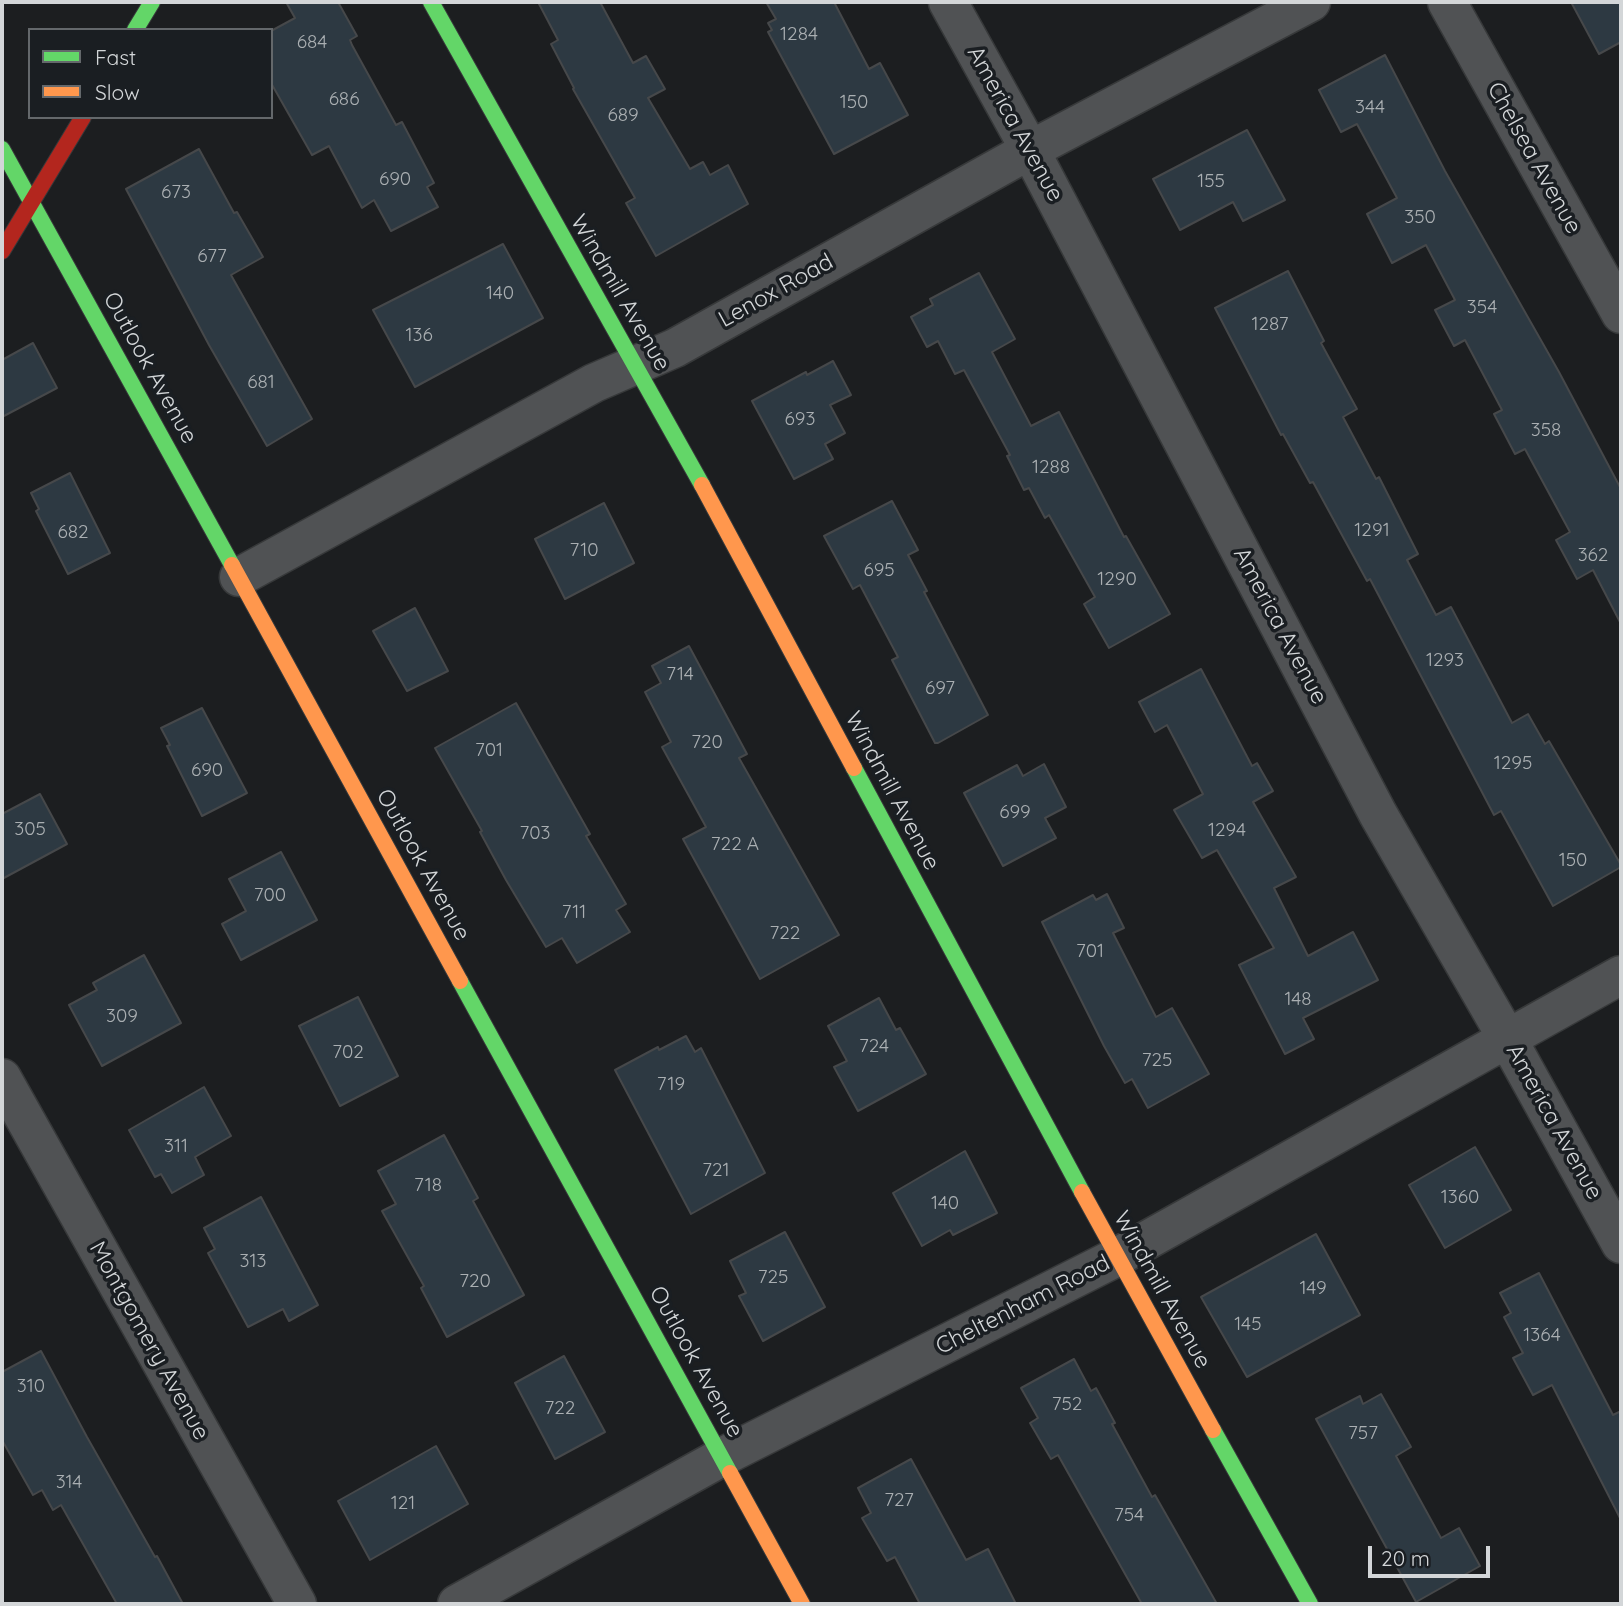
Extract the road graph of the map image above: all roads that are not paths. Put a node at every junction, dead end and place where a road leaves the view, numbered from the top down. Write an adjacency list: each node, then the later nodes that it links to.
1 (152, 2): 6 (street)
2 (431, 2): 13 (street, Windmill Avenue)
3 (948, 2): 9 (street, America Avenue)
4 (1311, 2): 9 (street, Lenox Road)
5 (1447, 2): 12 (street, Chelsea Avenue)
6 (136, 28)
7 (81, 119): 10 (street)
8 (2, 149): 10 (street, Outlook Avenue)
9 (1030, 149): 13 (street, Lenox Road); 16 (street, America Avenue)
10 (31, 202): 11 (street); 14 (street, Outlook Avenue)
11 (2, 250)
12 (1621, 314)
13 (635, 365): 14 (street, Lenox Road); 19 (street, Windmill Avenue)
14 (239, 577): 20 (street, Outlook Avenue)
15 (1621, 975): 16 (street, Cheltenham Road)
16 (1507, 1038): 18 (street, America Avenue); 19 (street, Cheltenham Road)
17 (2, 1078): 21 (street, Montgomery Avenue)
18 (1621, 1244)
19 (1117, 1257): 20 (street, Cheltenham Road); 24 (street, Windmill Avenue)
20 (722, 1457): 22 (street, Cheltenham Road); 23 (street, Outlook Avenue)
21 (297, 1604)
22 (457, 1604)
23 (802, 1604)
24 (1310, 1604)

